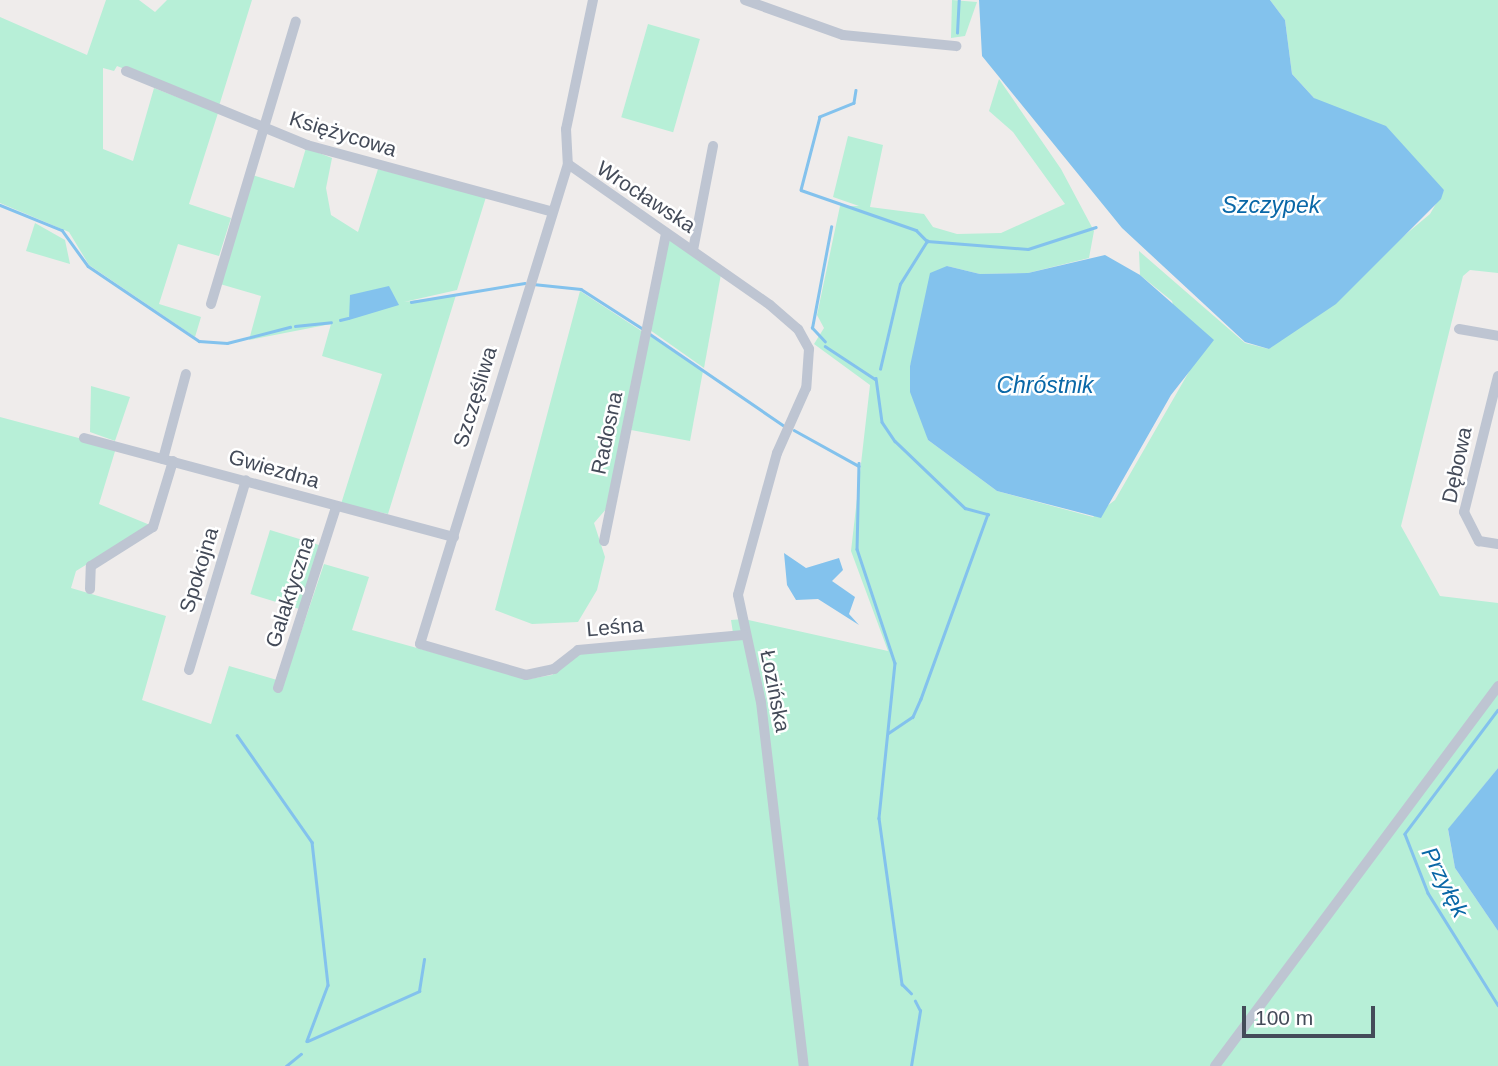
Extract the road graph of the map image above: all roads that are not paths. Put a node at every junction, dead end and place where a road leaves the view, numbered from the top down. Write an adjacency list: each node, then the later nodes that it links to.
1 (593, 0): 8 (street, Wrocławska)
2 (745, 0): 4 (street)
3 (296, 21): 6 (street)
4 (956, 46)
5 (126, 71): 6 (street)
6 (261, 128): 9 (street, Księżycowa); 12 (street, Księżycowa)
7 (713, 146): 11 (street)
8 (568, 164): 9 (street, Szczęśliwa); 10 (street, Wrocławska)
9 (550, 211): 22 (street, Szczęśliwa)
10 (666, 233): 11 (street, Wrocławska); 23 (street, Radosna)
11 (692, 250): 15 (street, Wrocławska)
12 (211, 304)
13 (1459, 329): 14 (street)
14 (1498, 335)
15 (803, 336): 26 (street, Łozińska)
16 (186, 374): 19 (street)
17 (1498, 376): 24 (street, Dębowa)
18 (84, 438): 19 (street, Gwiezdna)
19 (168, 460): 20 (street, Gwiezdna); 25 (street)
20 (246, 480): 21 (street, Gwiezdna); 28 (street, Spokojna)
21 (336, 507): 22 (street, Gwiezdna); 30 (street, Galaktyczna)
22 (453, 537): 27 (street, Szczęśliwa)
23 (604, 541)
24 (1498, 544)
25 (90, 589)
26 (743, 635): 27 (street, Leśna); 31 (street, Łozińska)
27 (420, 644)
28 (189, 670)
29 (1498, 686): 32 (street)
30 (278, 688)
31 (804, 1066)
32 (1215, 1066)

